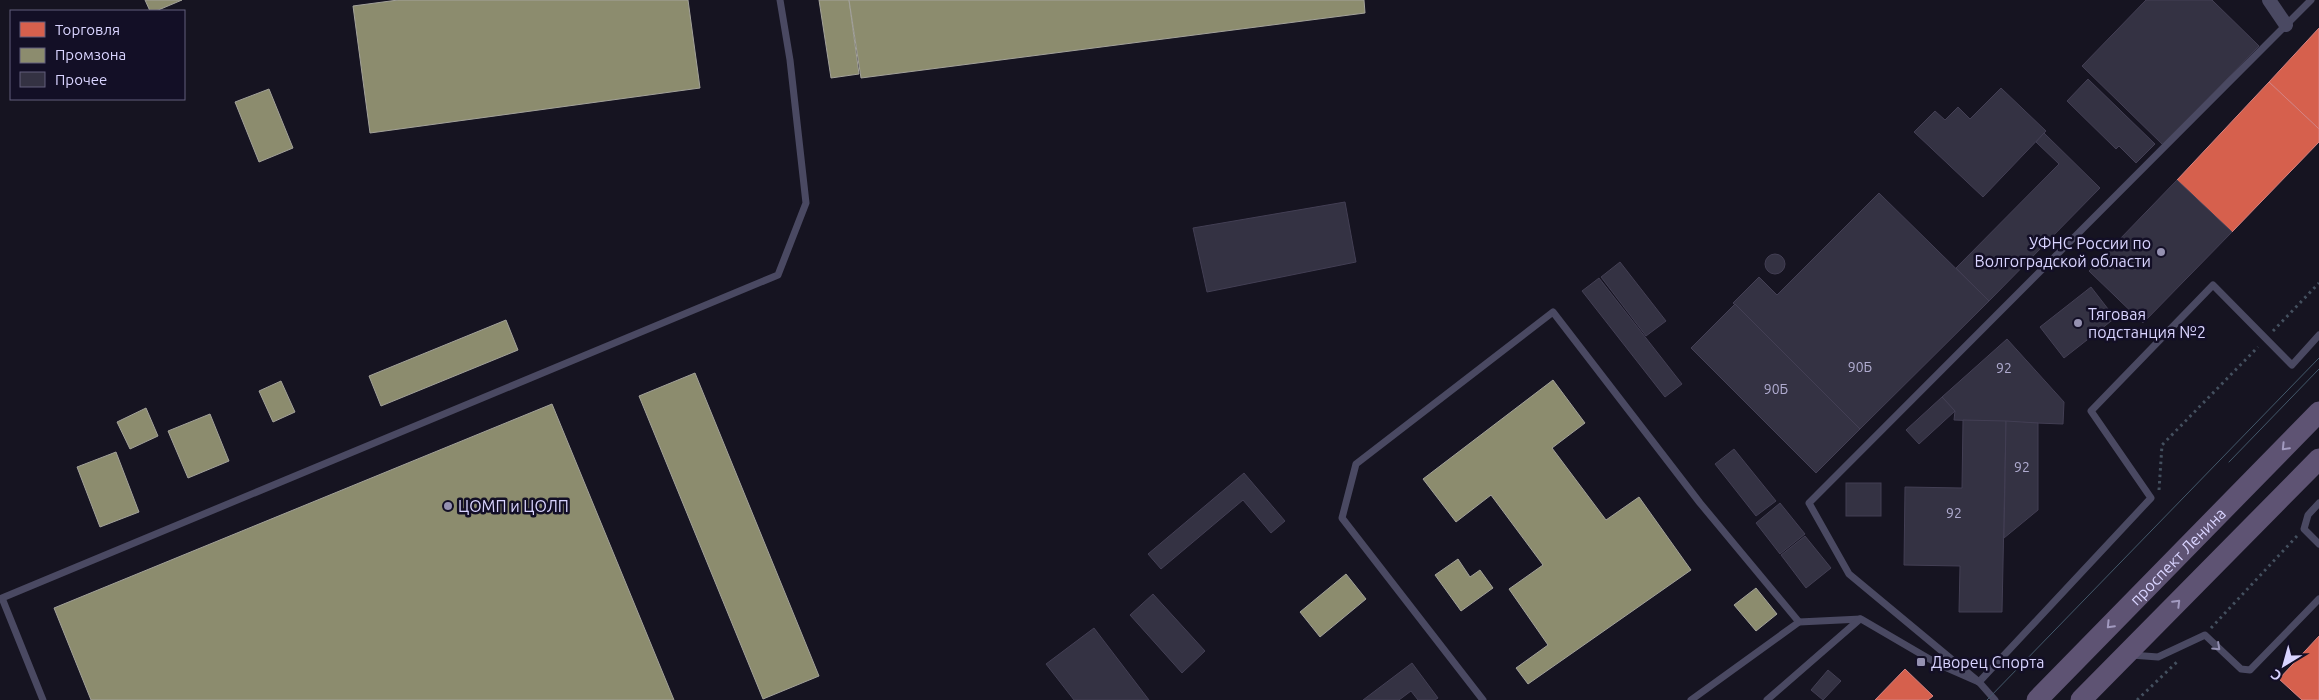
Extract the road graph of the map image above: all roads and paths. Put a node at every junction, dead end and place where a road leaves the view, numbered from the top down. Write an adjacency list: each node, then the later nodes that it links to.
1 (780, 0): 21 (lane)
2 (2269, 0): 4 (street)
3 (2311, 0): 4 (lane)
4 (2286, 25): 20 (lane)
5 (2319, 283): 7 (path)
6 (2319, 335): 7 (lane)
7 (2266, 339): 10 (path); 10 (lane)
8 (2319, 412): 26 (main road, проспект Ленина, one-way to 26)
9 (2319, 459): 18 (main road, проспект Ленина, one-way to 9)
10 (2151, 498): 20 (lane)
11 (2319, 503): 12 (lane)
12 (2304, 529): 13 (lane); 17 (path)
13 (2319, 544)
14 (2319, 599): 17 (lane, one-way to 14)
15 (1861, 619): 16 (lane); 20 (lane); 24 (lane)
16 (1799, 622): 22 (lane); 23 (lane)
17 (2205, 636): 18 (lane)
18 (2125, 654): 27 (main road, проспект Ленина)
19 (2184, 655): 28 (path)
20 (1979, 682): 25 (lane)
21 (43, 700)
22 (1483, 700)
23 (1691, 700)
24 (1767, 700)
25 (1996, 700)
26 (2037, 700)
27 (2081, 700)
28 (2137, 700)

